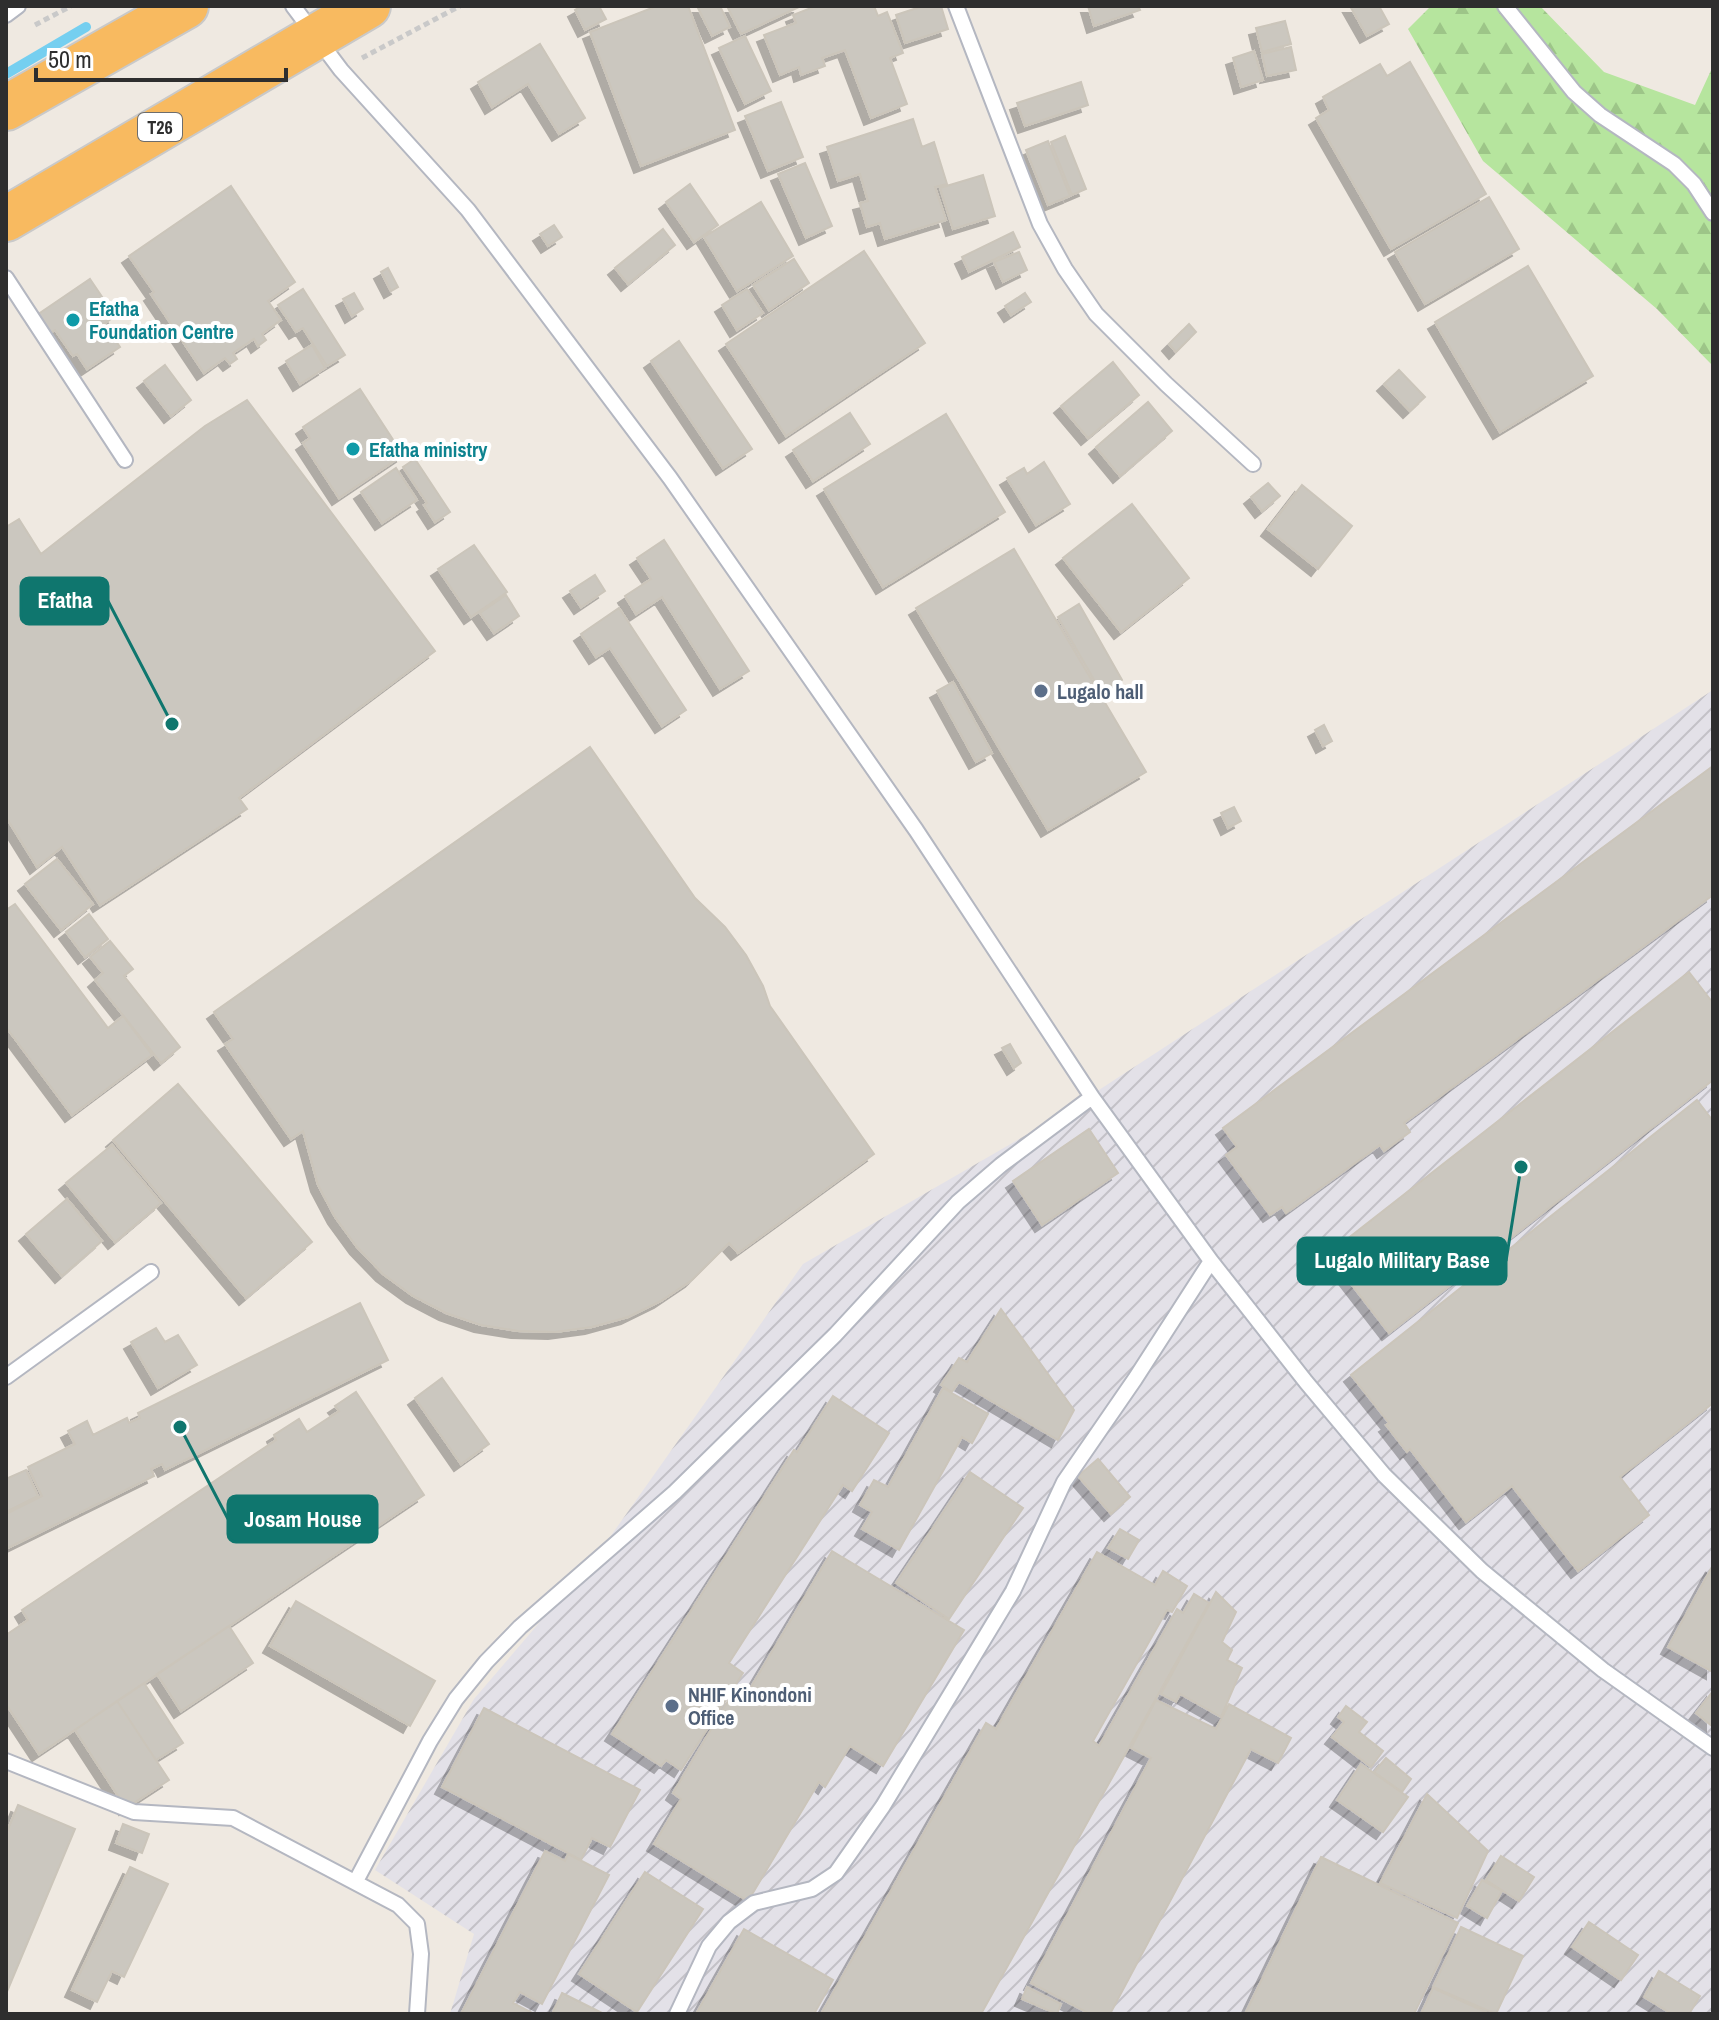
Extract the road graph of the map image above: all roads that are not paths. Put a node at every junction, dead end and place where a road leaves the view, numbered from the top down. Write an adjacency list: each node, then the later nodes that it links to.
1 (18, 6): 6 (lane)
2 (186, 6): 8 (highway)
3 (368, 6): 7 (highway, T26)
4 (956, 6): 13 (lane)
5 (1505, 6): 9 (lane)
6 (6, 15)
7 (304, 21): 10 (highway, T26); 14 (lane)
8 (6, 108)
9 (1713, 213)
10 (6, 219)
11 (6, 278): 12 (lane)
12 (125, 460)
13 (1253, 464)
14 (1092, 1097): 15 (lane); 20 (lane)
15 (1211, 1261): 18 (lane); 22 (lane)
16 (151, 1272): 17 (lane)
17 (6, 1377)
18 (1713, 1748)
19 (6, 1761): 20 (lane)
20 (356, 1881): 21 (lane)
21 (417, 2014)
22 (677, 2014)

